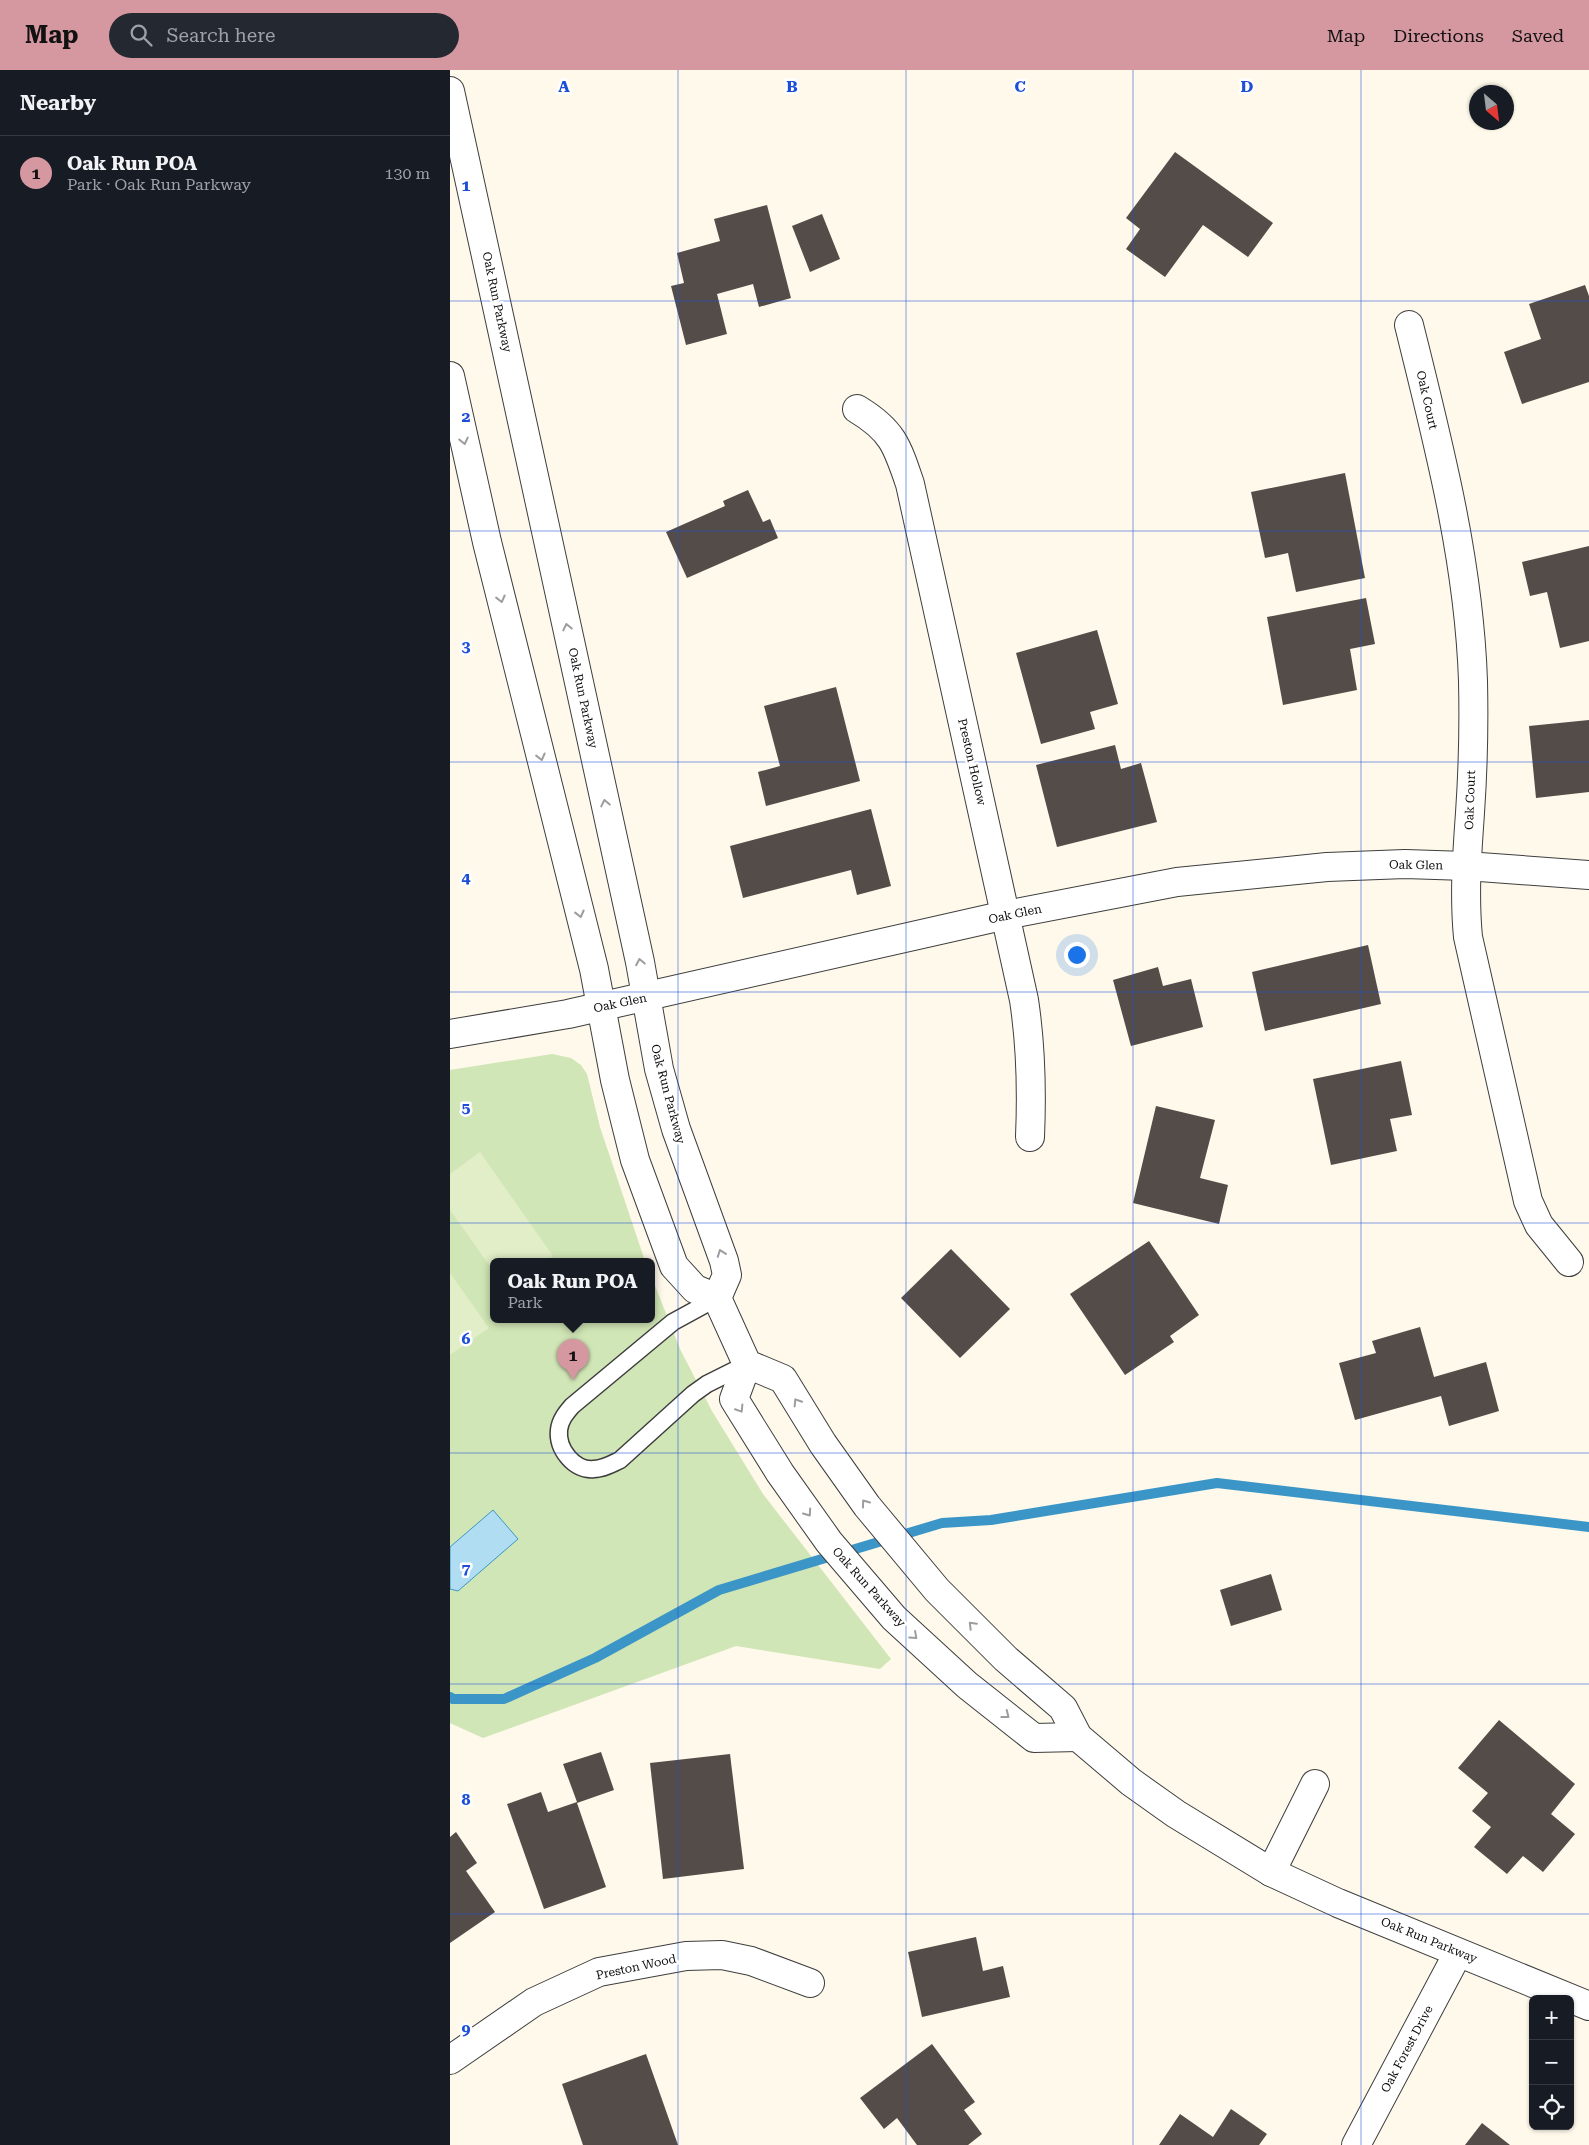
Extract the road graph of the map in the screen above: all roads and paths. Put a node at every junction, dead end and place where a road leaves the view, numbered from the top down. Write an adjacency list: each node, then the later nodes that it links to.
1 (450, 91): 8 (street, Oak Run Parkway, one-way to 1)
2 (1409, 325): 5 (street, Oak Court)
3 (450, 376): 9 (street, one-way to 9)
4 (856, 409): 7 (street, Preston Hollow)
5 (1466, 866): 6 (street, Oak Glen); 7 (street, Oak Glen); 12 (street, Oak Court)
6 (1589, 875)
7 (1006, 915): 8 (street, Oak Glen); 11 (street, Preston Hollow)
8 (646, 997): 9 (street, Oak Glen); 13 (street, Oak Run Parkway, one-way to 8)
9 (602, 1006): 10 (street, Oak Glen); 13 (street)
10 (450, 1034)
11 (1030, 1137)
12 (1569, 1262)
13 (716, 1298): 14 (street); 14 (lane)
14 (747, 1364): 15 (street, Oak Run Parkway, one-way to 14); 15 (street, Oak Run Parkway, one-way to 15)
15 (1078, 1737): 17 (street, Oak Run Parkway)
16 (1315, 1784): 17 (street)
17 (1271, 1872): 18 (street, Oak Run Parkway)
18 (1458, 1952): 20 (street, Oak Run Parkway); 22 (street, Oak Forest Drive)
19 (810, 1982): 21 (street, Preston Wood)
20 (1589, 2006)
21 (450, 2060)
22 (1356, 2145)

